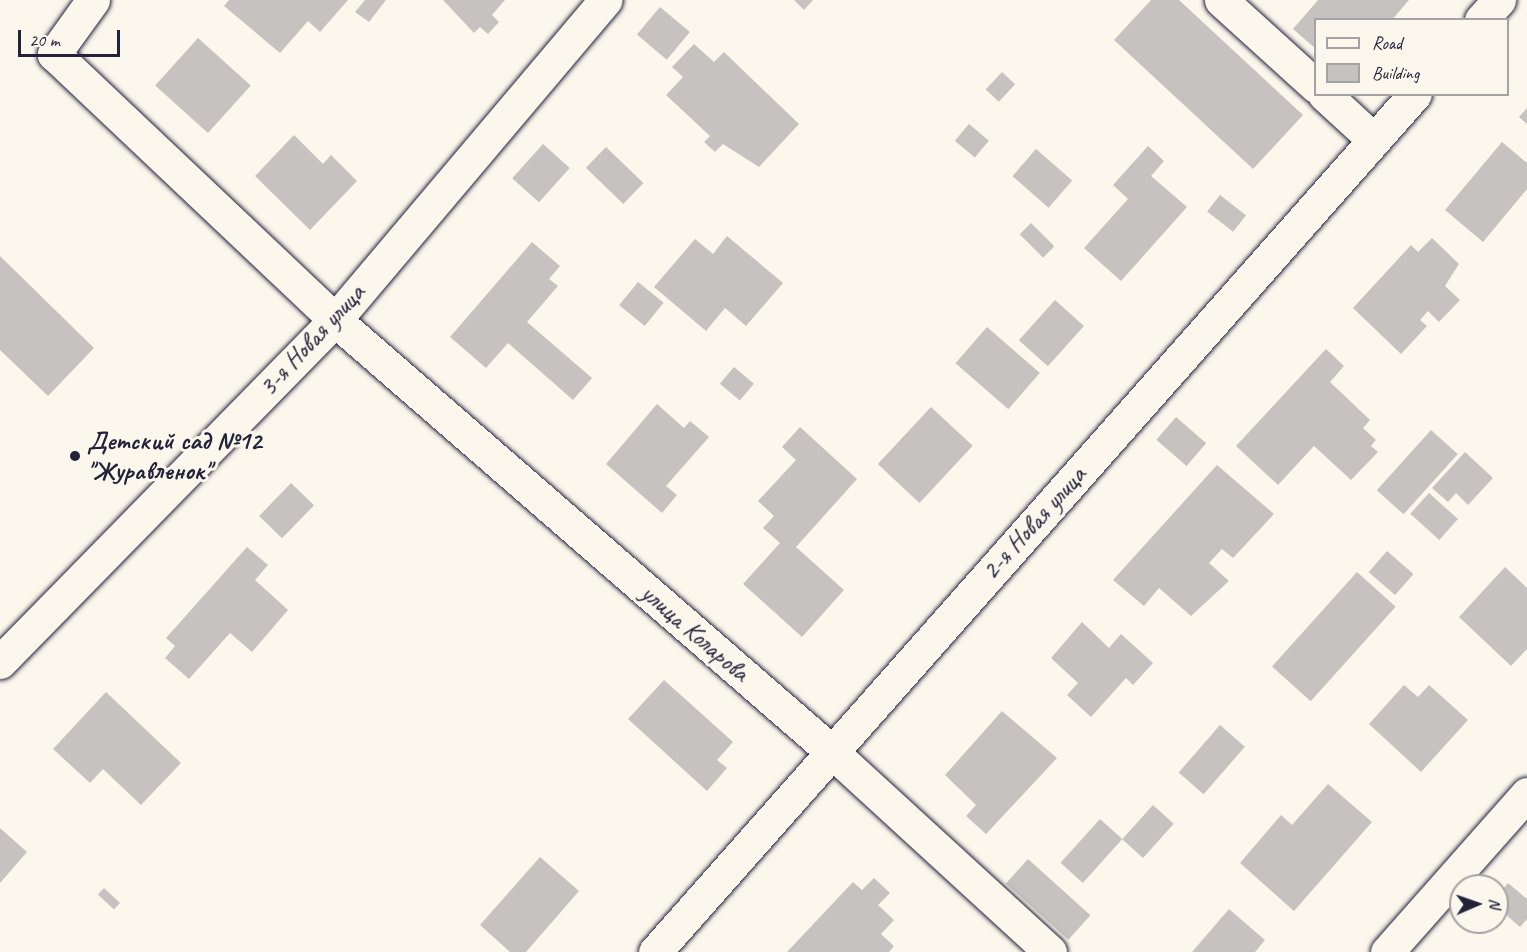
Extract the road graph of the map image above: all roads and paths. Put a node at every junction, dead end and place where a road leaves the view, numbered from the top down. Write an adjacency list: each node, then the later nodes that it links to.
1 (93, 0): 10 (street, улица Коларова)
2 (605, 0): 10 (street, 3-я Новая улица)
3 (1499, 0): 5 (street)
4 (1238, 6): 6 (street)
5 (1483, 18)
6 (1314, 84)
7 (1326, 96): 9 (street)
8 (1413, 96): 9 (street, 2-я Новая улица)
9 (1374, 140): 12 (street, 2-я Новая улица)
10 (335, 320): 11 (street, 3-я Новая улица); 12 (street, улица Коларова)
11 (0, 662)
12 (831, 751): 14 (street, 2-я Новая улица); 15 (street, улица Коларова)
13 (1527, 794): 16 (street)
14 (655, 952)
15 (1050, 952)
16 (1387, 952)

